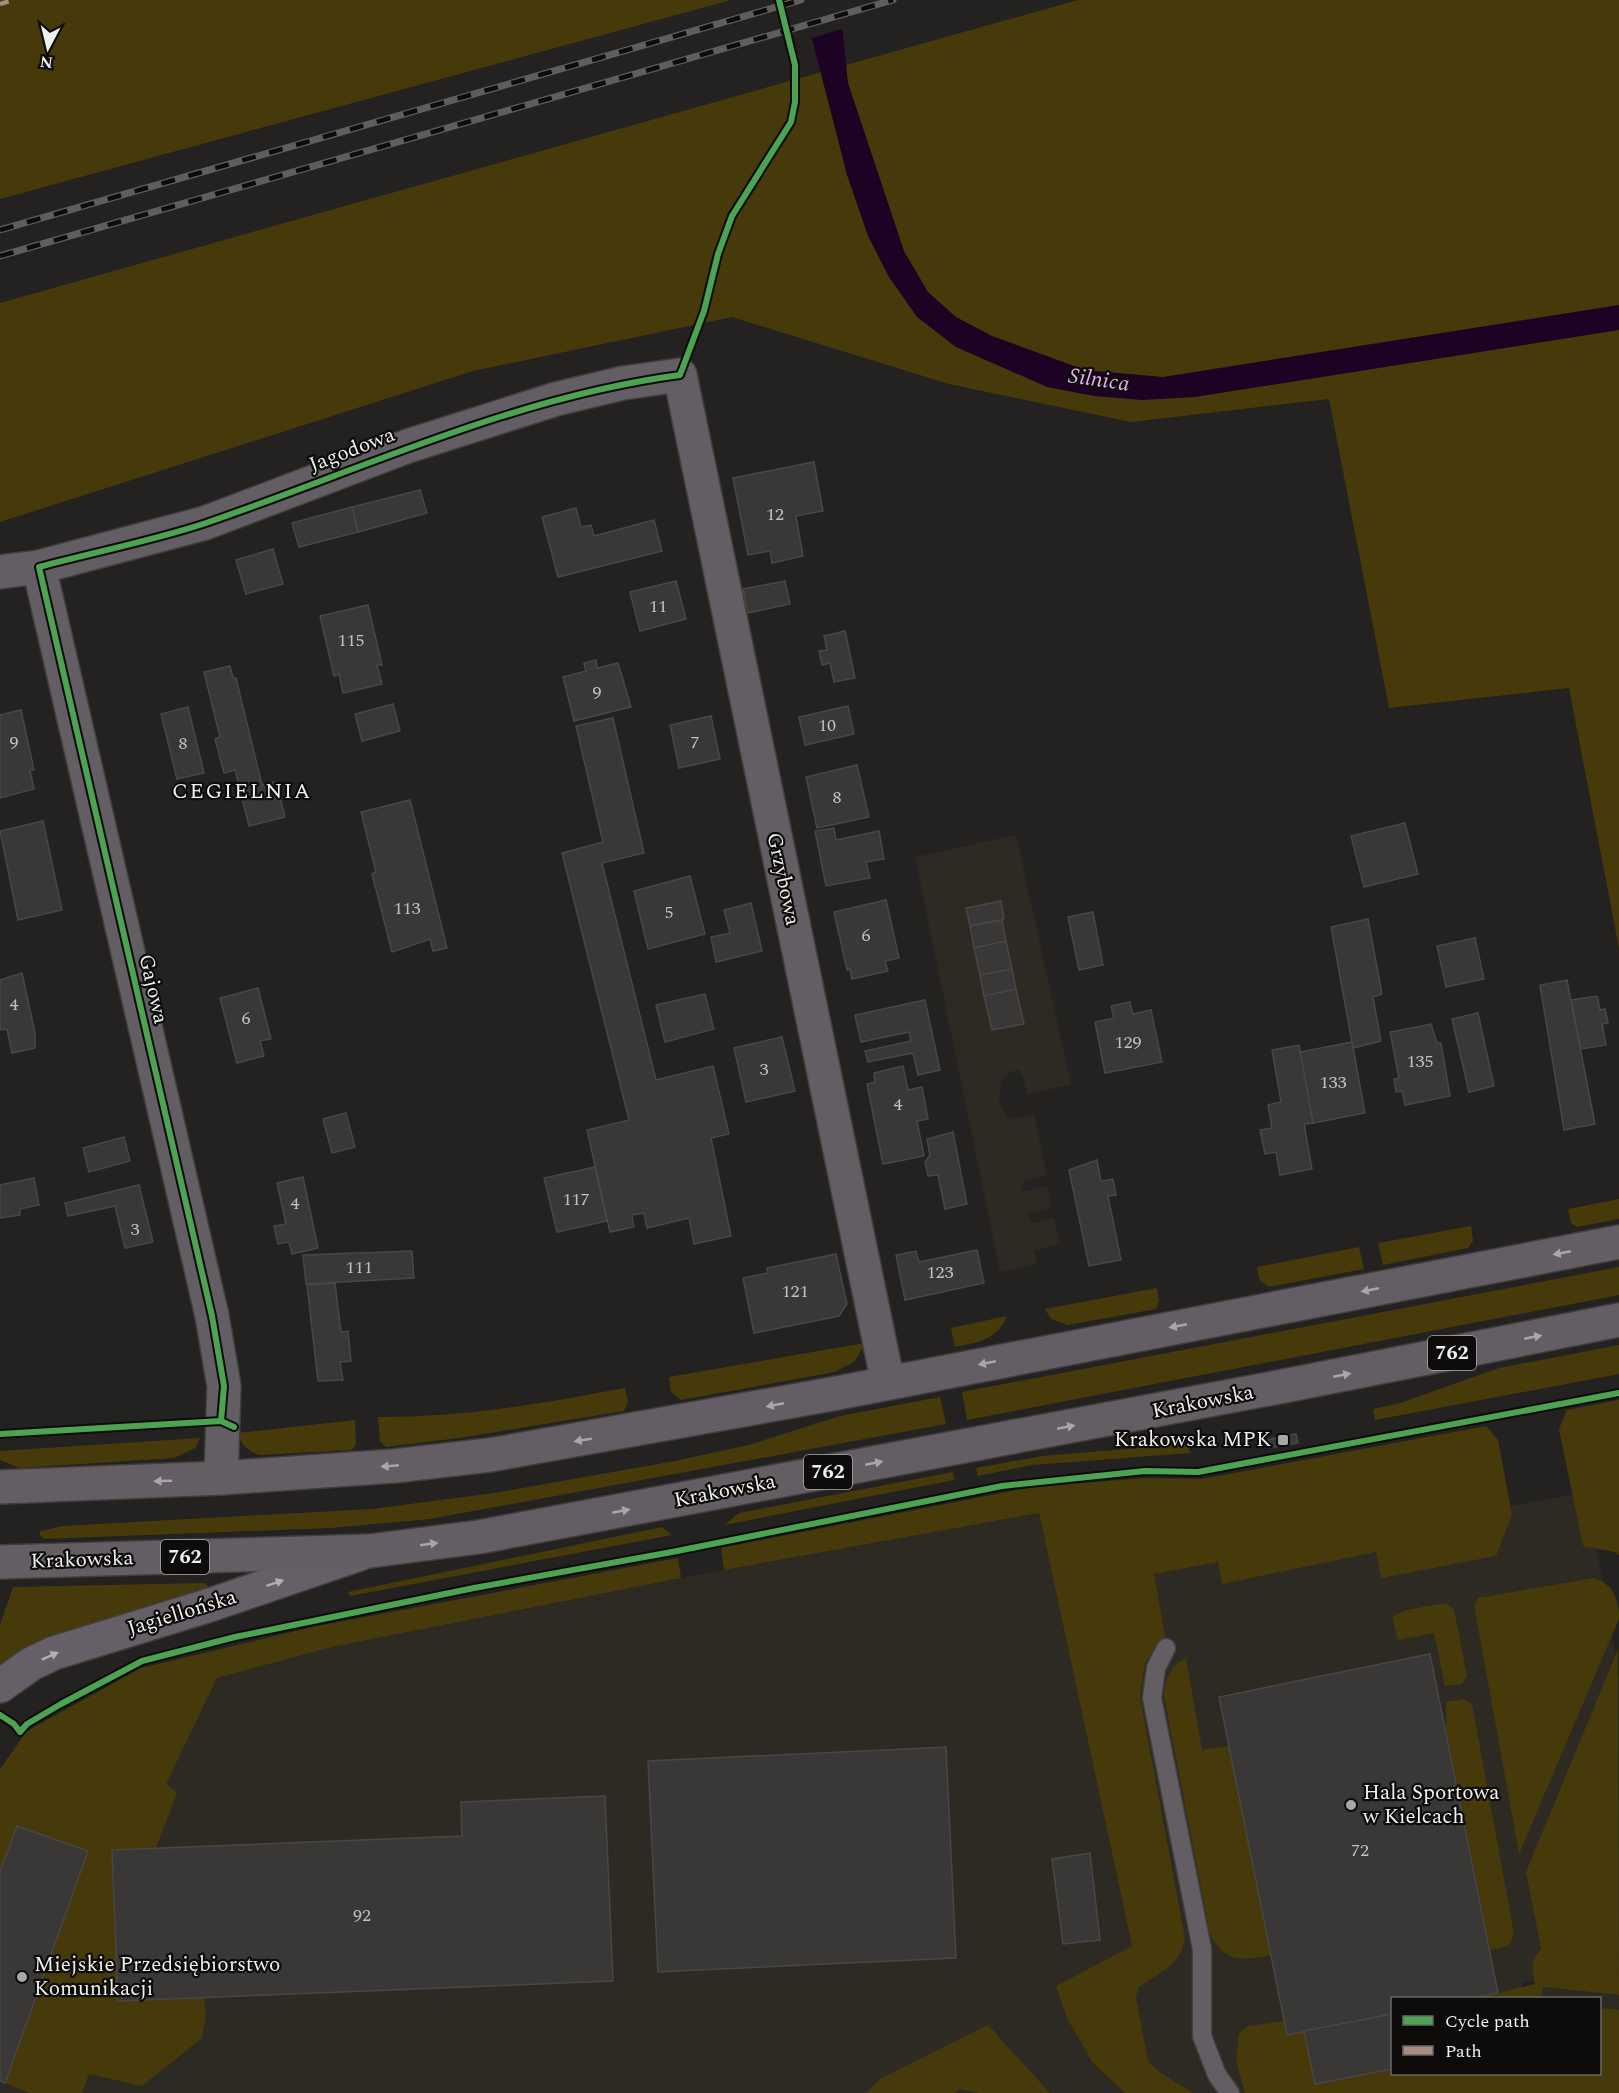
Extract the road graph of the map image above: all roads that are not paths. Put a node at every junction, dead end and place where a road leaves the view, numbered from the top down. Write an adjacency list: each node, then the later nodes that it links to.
1 (680, 375): 2 (street, Jagodowa); 6 (street, Grzybowa)
2 (39, 567): 3 (street, Jagodowa); 7 (street, Gajowa)
3 (0, 572)
4 (1619, 1242): 6 (main road, one-way to 6)
5 (1619, 1320): 9 (main road, Krakowska / 762, one-way to 5)
6 (888, 1383): 7 (main road, one-way to 7)
7 (221, 1478): 8 (main road, one-way to 8)
8 (0, 1487)
9 (370, 1551): 10 (main road, Krakowska / 762); 12 (street, Jagiellońska, one-way to 9)
10 (0, 1562)
11 (1166, 1648): 13 (lane)
12 (0, 1686)
13 (1230, 2093)

